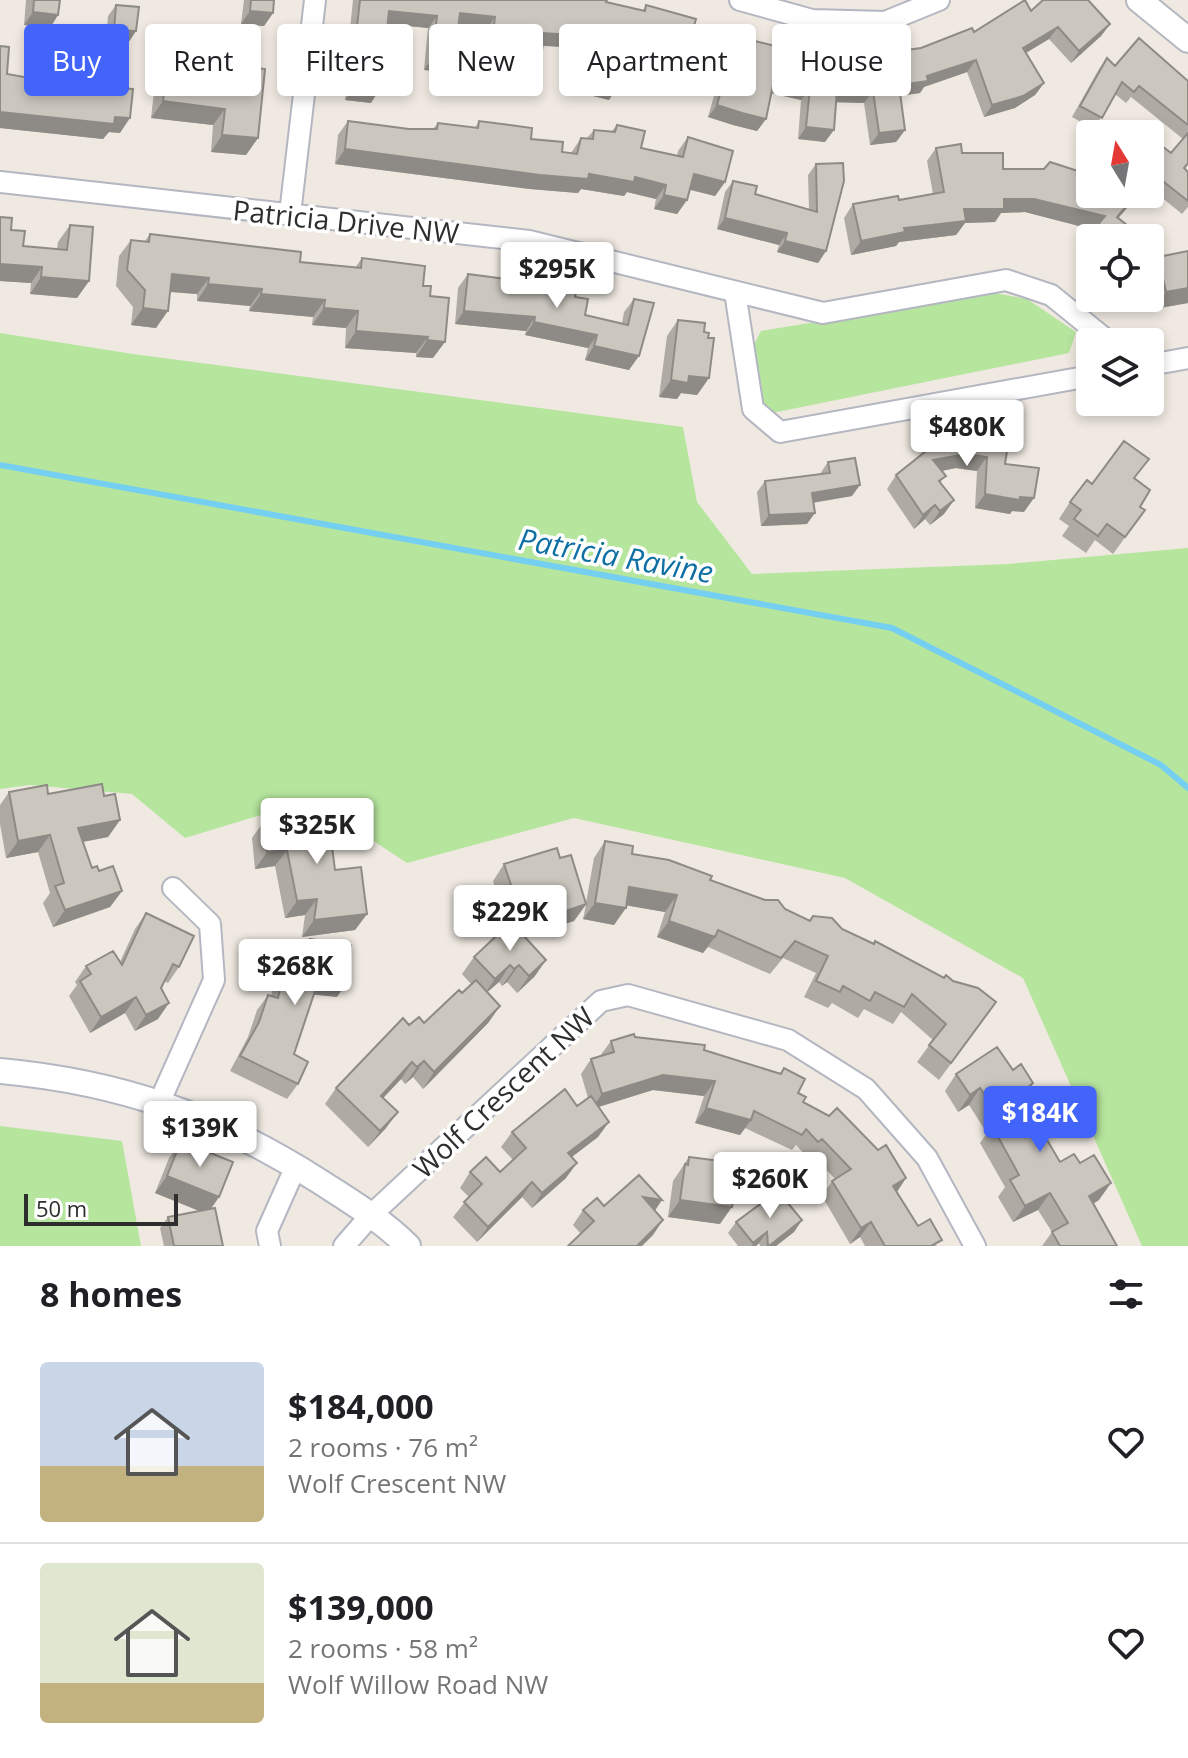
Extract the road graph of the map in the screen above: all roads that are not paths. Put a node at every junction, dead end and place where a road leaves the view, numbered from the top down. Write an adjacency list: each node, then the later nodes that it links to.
1 (315, 0): 7 (street)
2 (740, 0): 3 (street)
3 (939, 0)
4 (1139, 0): 5 (street)
5 (1188, 40)
6 (0, 182): 7 (street, Patricia Drive NW)
7 (290, 214): 8 (street, Patricia Drive NW)
8 (735, 292): 9 (street, Patricia Drive NW); 12 (street)
9 (1092, 328)
10 (1188, 358): 11 (street)
11 (1164, 362)
12 (1076, 379)
13 (173, 888): 15 (street)
14 (0, 1071): 15 (street)
15 (160, 1101): 16 (street)
16 (296, 1166): 17 (street); 18 (street)
17 (371, 1215): 19 (street, Wolf Crescent NW); 20 (street); 21 (street, Wolf Crescent NW)
18 (270, 1246)
19 (344, 1246)
20 (408, 1246)
21 (975, 1246)

